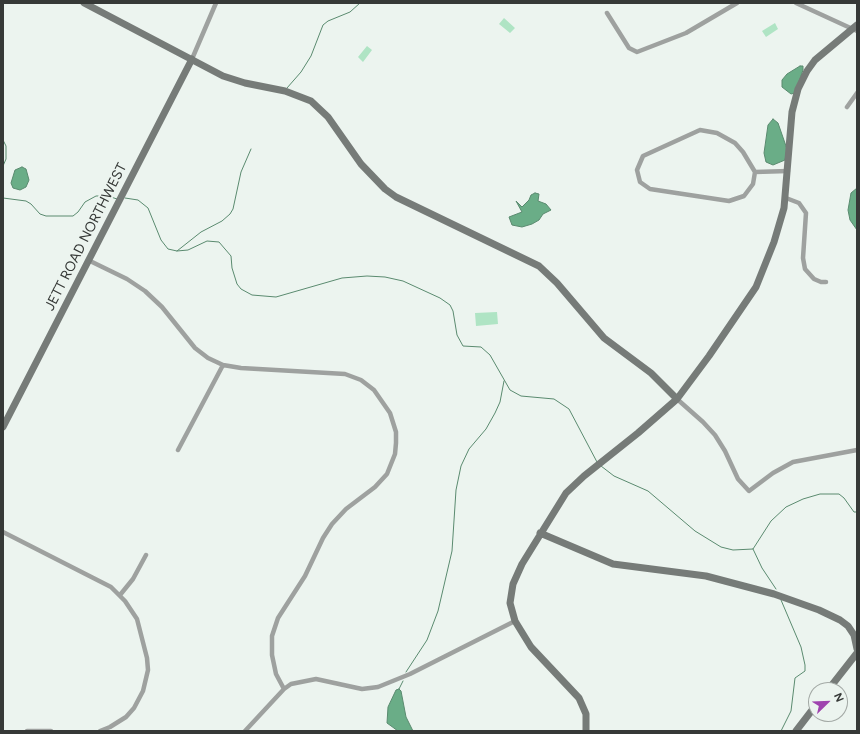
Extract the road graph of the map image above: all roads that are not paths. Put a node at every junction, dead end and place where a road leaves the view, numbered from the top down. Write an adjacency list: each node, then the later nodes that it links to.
1 (84, 3): 7 (street)
2 (216, 3): 7 (street)
3 (737, 3): 5 (street)
4 (796, 3): 6 (street)
5 (607, 13)
6 (855, 29): 10 (street)
7 (192, 59): 13 (street, JETT ROAD NORTHWEST); 16 (street)
8 (857, 92): 9 (street)
9 (847, 107)
10 (788, 171): 11 (street); 12 (street)
11 (755, 172): 11 (street)
12 (786, 198): 14 (street); 16 (street)
13 (88, 260): 15 (street); 17 (street, JETT ROAD NORTHWEST)
14 (826, 282)
15 (223, 365): 18 (street); 28 (street)
16 (677, 399): 19 (street); 21 (street)
17 (3, 427)
18 (178, 450)
19 (857, 450)
20 (3, 532): 23 (street)
21 (540, 533): 24 (street); 25 (street)
22 (146, 556): 23 (street)
23 (120, 594): 32 (street)
24 (515, 621): 28 (street); 34 (street)
25 (857, 649)
26 (857, 654): 27 (street)
27 (834, 682)
28 (284, 689): 33 (street)
29 (808, 715): 35 (street)
30 (27, 731): 31 (street)
31 (51, 731)
32 (100, 731)
33 (245, 731)
34 (586, 731)
35 (796, 731)

